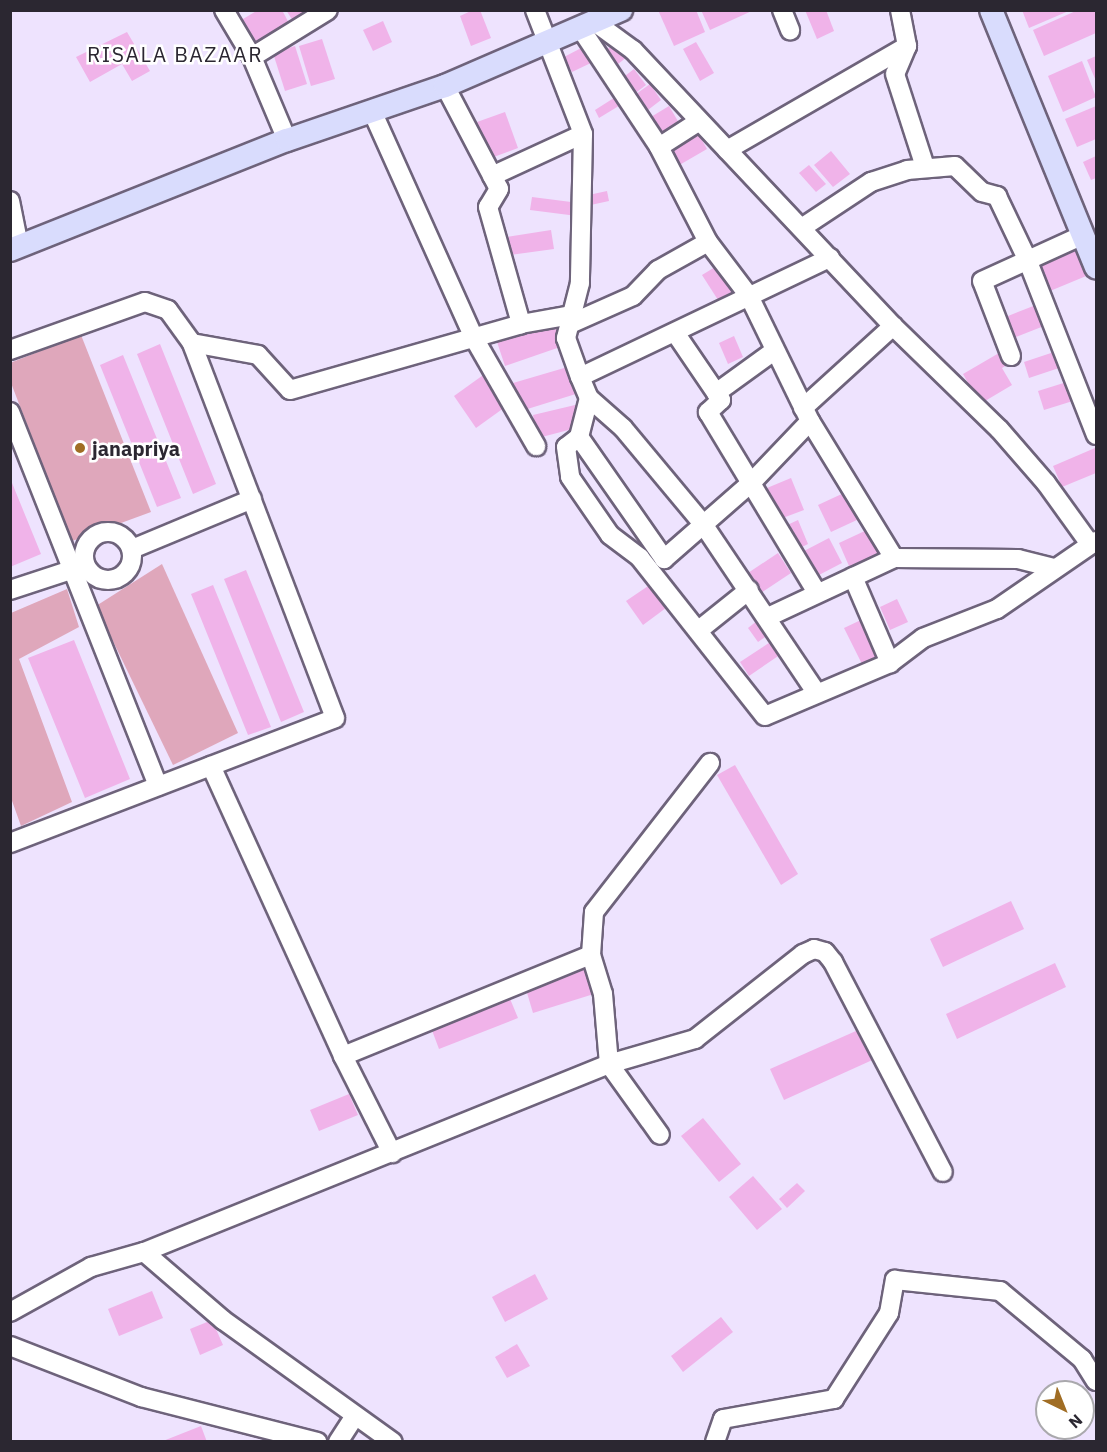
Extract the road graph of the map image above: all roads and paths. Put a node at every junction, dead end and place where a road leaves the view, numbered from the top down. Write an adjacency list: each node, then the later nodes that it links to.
1 (224, 10): 11 (street)
2 (328, 10): 11 (street)
3 (535, 10): 9 (street)
4 (783, 10): 8 (street)
5 (900, 10): 10 (street)
6 (991, 10): 23 (main road)
7 (603, 18): 9 (main road); 14 (street); 17 (street)
8 (790, 30)
9 (549, 44): 12 (main road); 15 (street)
10 (907, 46): 18 (street); 19 (street)
11 (252, 57): 16 (street)
12 (445, 86): 13 (main road); 20 (street)
13 (372, 111): 16 (main road); 34 (street)
14 (698, 122): 17 (street); 18 (street)
15 (583, 134): 20 (street); 30 (street)
16 (287, 140): 25 (main road)
17 (659, 147): 24 (street)
18 (727, 150): 22 (street)
19 (925, 167): 22 (street); 27 (street)
20 (492, 176): 31 (street)
21 (10, 201): 25 (street)
22 (803, 227): 26 (street)
23 (1083, 235): 27 (street); 28 (main road)
24 (708, 242): 29 (street); 30 (street)
25 (15, 248)
26 (830, 258): 29 (street); 32 (street)
27 (1027, 259): 38 (street); 44 (street)
28 (1096, 262)
29 (749, 296): 33 (street); 37 (street)
30 (571, 320): 31 (street); 39 (street)
31 (521, 324): 34 (street)
32 (893, 326): 43 (street); 50 (street)
33 (676, 334): 39 (street); 40 (street)
34 (474, 338): 35 (street); 46 (street)
35 (192, 343): 36 (street); 48 (street)
36 (10, 350)
37 (774, 351): 40 (street); 43 (street)
38 (1011, 356)
39 (580, 377): 41 (street)
40 (716, 393): 47 (street)
41 (589, 398): 45 (street); 49 (street)
42 (10, 412): 53 (street)
43 (807, 414): 47 (street); 52 (street)
44 (1096, 435)
45 (579, 437): 49 (street); 60 (street)
46 (536, 446)
47 (752, 482): 49 (street); 58 (street)
48 (252, 499): 51 (street); 64 (street)
49 (703, 524): 57 (street)
50 (1093, 542): 54 (street)
51 (132, 549): 53 (street); 53 (street)
52 (894, 558): 54 (street); 55 (street)
53 (79, 567): 56 (street); 65 (street)
54 (1054, 568): 61 (street)
55 (853, 577): 58 (street); 61 (street)
56 (10, 590)
57 (749, 590): 59 (street); 60 (street)
58 (817, 593): 59 (street)
59 (768, 617): 62 (street)
60 (699, 630): 62 (street)
61 (890, 663): 62 (street)
62 (816, 692)
63 (710, 763): 67 (street)
64 (211, 766): 65 (street); 68 (street)
65 (158, 786): 66 (street)
66 (12, 838)
67 (591, 955): 68 (street); 69 (street)
68 (343, 1056): 71 (street)
69 (609, 1064): 70 (street); 71 (street); 72 (street)
70 (660, 1135)
71 (392, 1153): 73 (street)
72 (943, 1172)
73 (144, 1252): 74 (street); 77 (street)
74 (10, 1312)
75 (10, 1346): 78 (street)
76 (1096, 1382): 81 (street)
77 (355, 1416): 79 (street); 80 (street)
78 (317, 1442)
79 (338, 1442)
80 (393, 1442)
81 (715, 1442)

